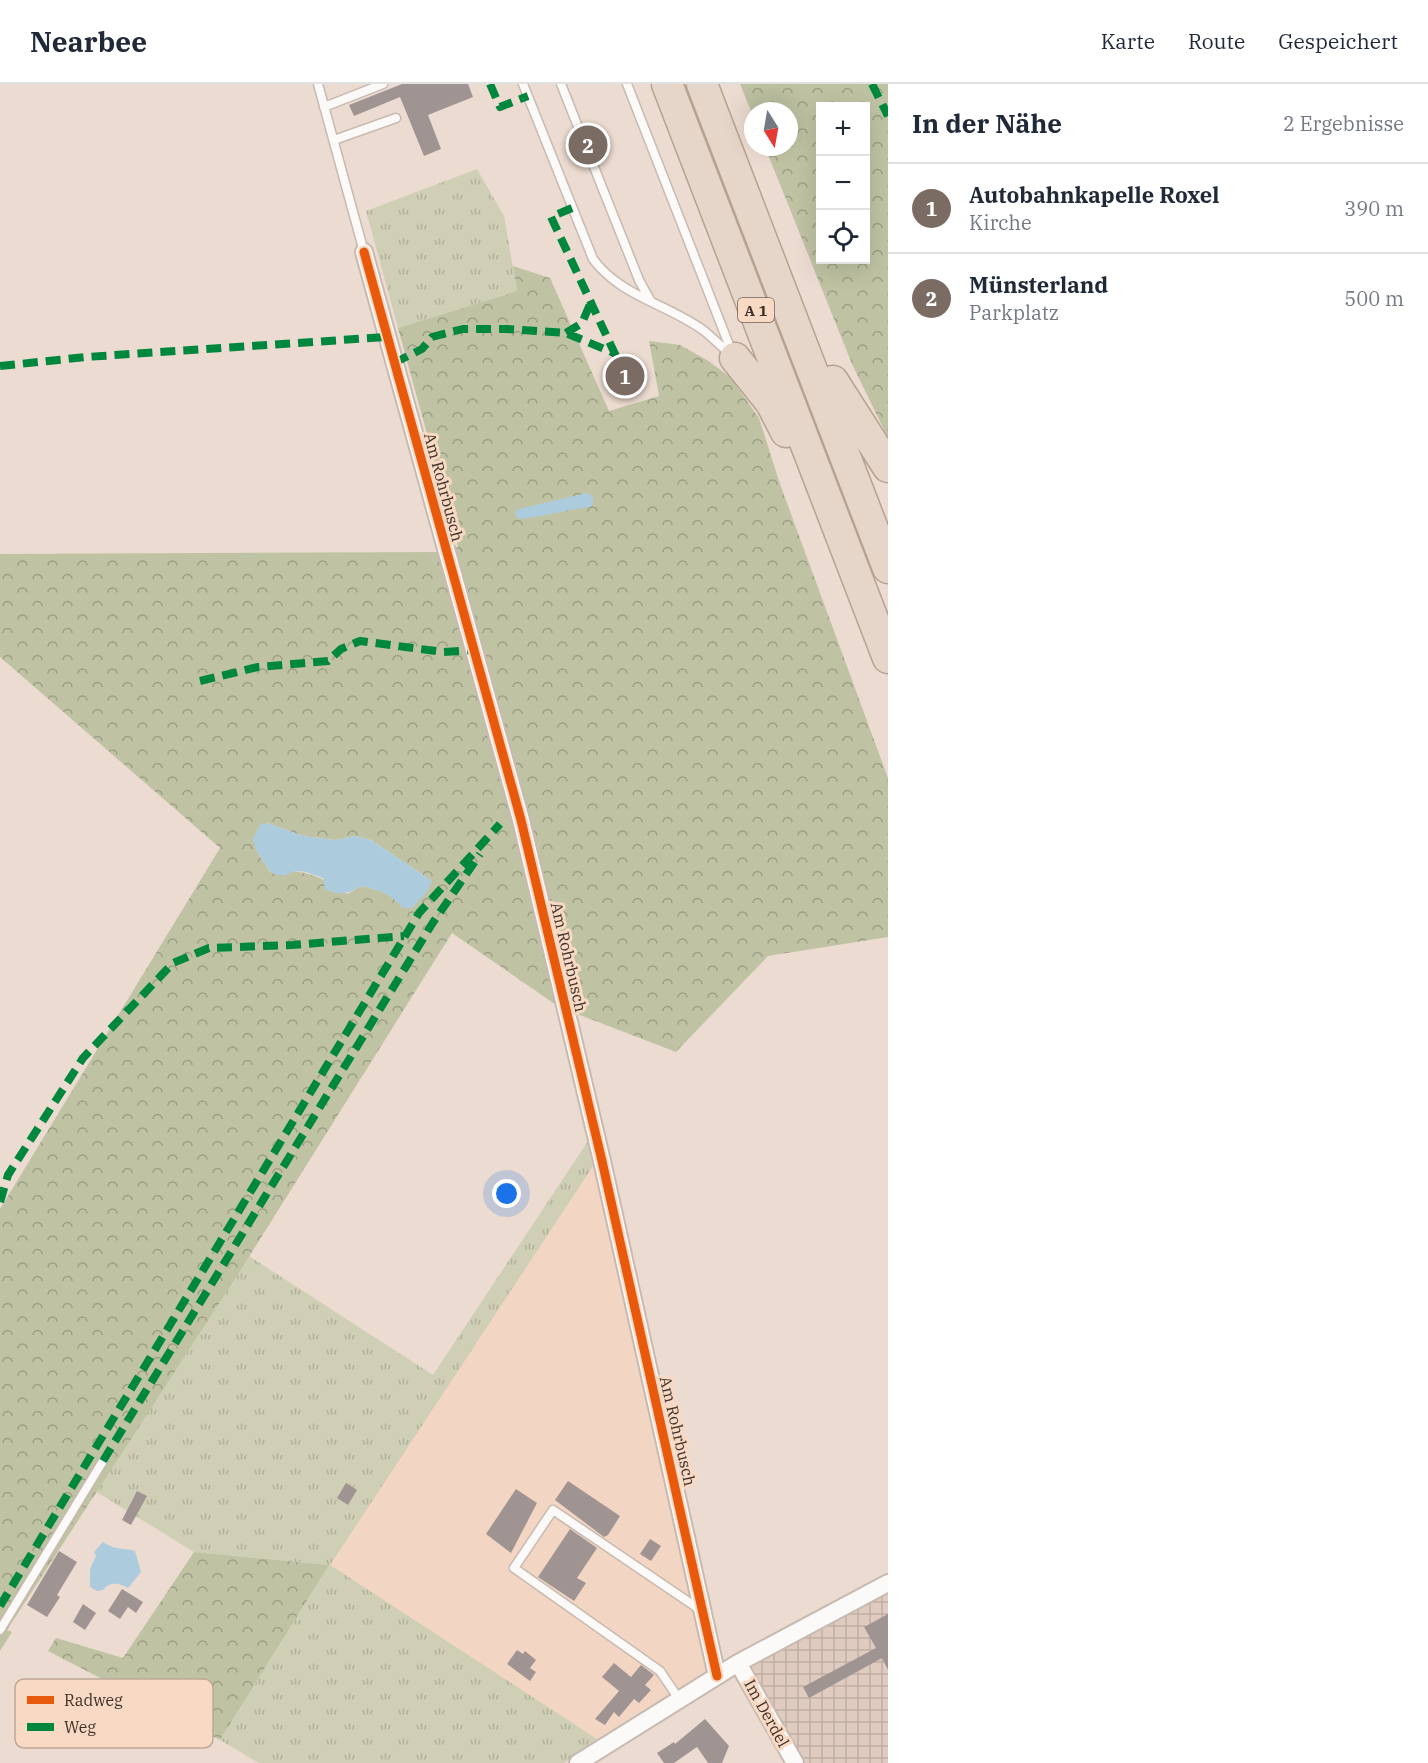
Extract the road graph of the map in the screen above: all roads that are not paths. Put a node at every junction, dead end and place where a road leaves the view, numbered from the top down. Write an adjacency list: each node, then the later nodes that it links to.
1 (318, 84): 8 (lane)
2 (383, 84): 8 (lane)
3 (523, 84): 13 (lane)
4 (561, 84): 13 (lane)
5 (627, 84): 14 (lane)
6 (668, 84): 16 (highway, A 1)
7 (702, 84): 12 (highway, A 1)
8 (324, 107): 10 (lane)
9 (396, 118): 10 (lane)
10 (334, 140): 11 (lane)
11 (364, 252): 21 (street, Am Rohrbusch)
12 (780, 285): 15 (highway); 17 (highway, A 1)
13 (651, 300): 14 (lane)
14 (735, 358): 16 (highway)
15 (888, 467)
16 (843, 537): 18 (highway, A 1)
17 (888, 568)
18 (888, 658)
19 (103, 1461): 22 (lane)
20 (888, 1583): 23 (street)
21 (702, 1611): 24 (street, Am Rohrbusch); 25 (lane)
22 (0, 1630)
23 (738, 1663): 24 (street); 27 (street, Im Derdel)
24 (717, 1676): 25 (street)
25 (679, 1699): 26 (street)
26 (587, 1761)
27 (795, 1763)

